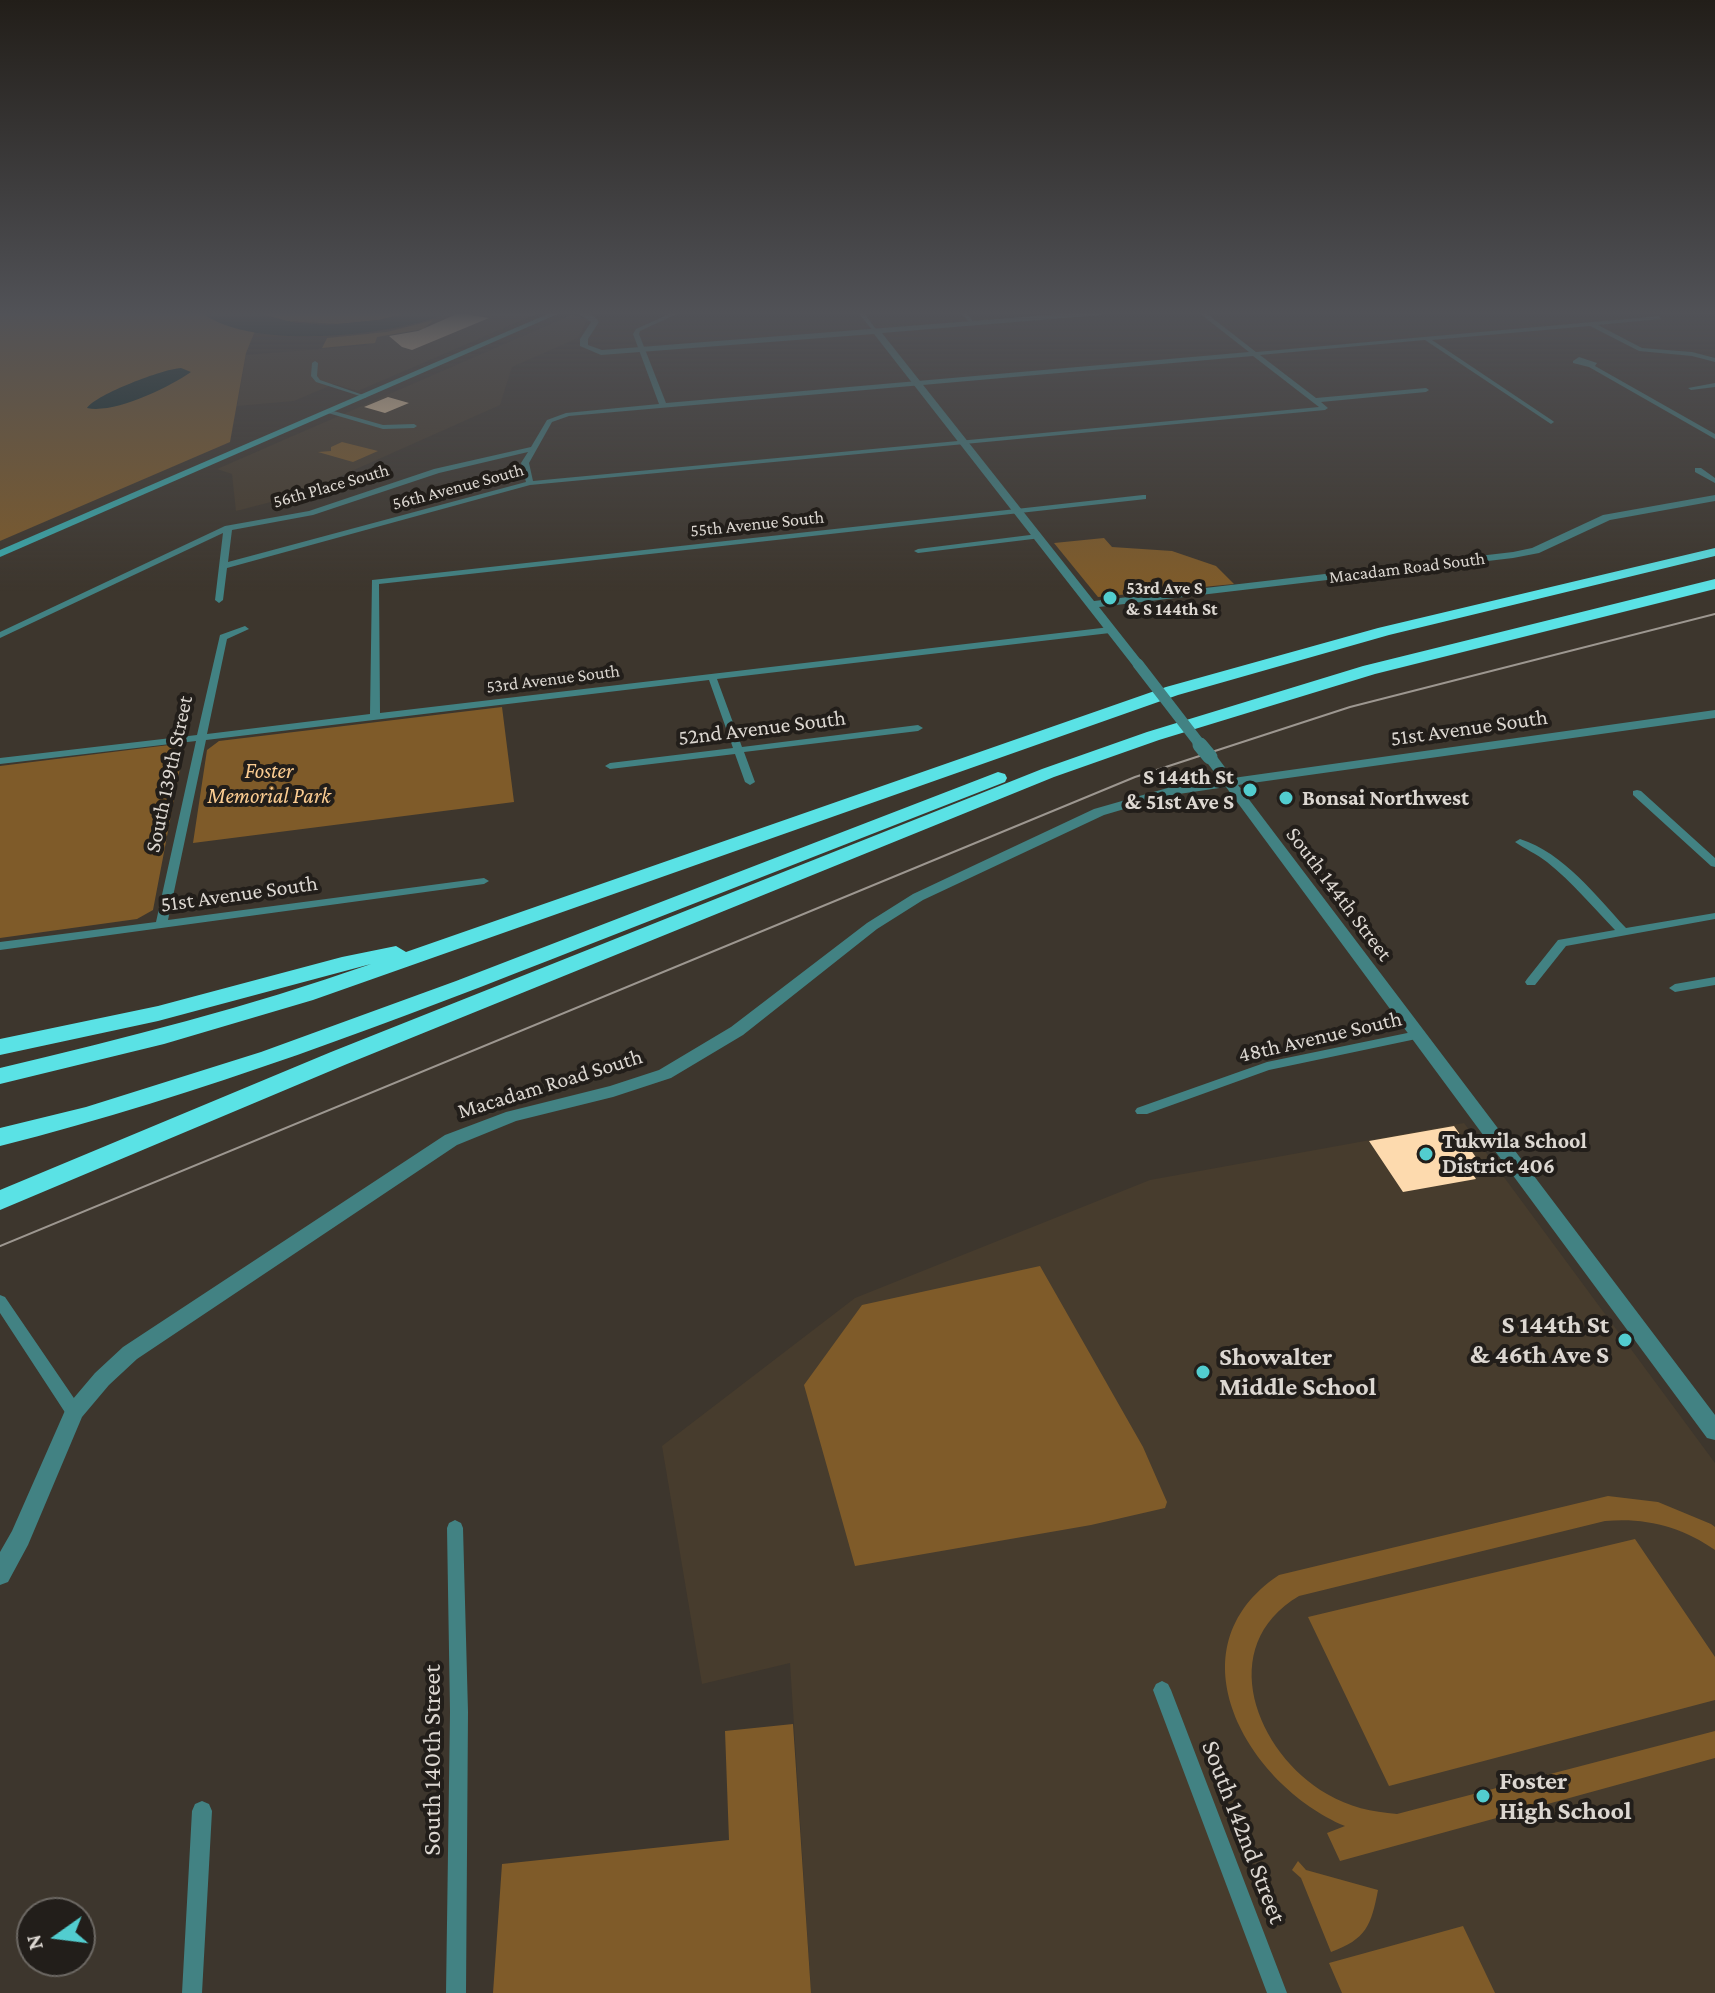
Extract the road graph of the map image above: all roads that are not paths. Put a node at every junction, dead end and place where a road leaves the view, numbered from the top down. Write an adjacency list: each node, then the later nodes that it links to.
1 (344, 406): 7 (main road)
2 (654, 406): 12 (street)
3 (936, 406): 11 (street, South 144th Street)
4 (1323, 406): 11 (street, 56th Avenue South)
5 (1527, 406): 8 (street)
6 (1661, 406): 10 (street)
7 (330, 412): 9 (street); 24 (main road)
8 (1551, 422)
9 (414, 426)
10 (1715, 437)
11 (964, 442): 15 (street, 56th Avenue South); 18 (street, South 144th Street)
12 (534, 448): 15 (street); 19 (street, 56th Place South)
13 (1698, 470): 14 (street)
14 (1715, 481)
15 (530, 483): 25 (street, 56th Avenue South)
16 (1143, 497): 18 (street, 55th Avenue South)
17 (1715, 498): 30 (street, Macadam Road South)
18 (1017, 511): 20 (street, South 144th Street); 37 (street, 55th Avenue South)
19 (228, 528): 25 (street); 33 (street)
20 (1038, 536): 22 (street); 30 (street, South 144th Street)
21 (1715, 539): 28 (highway)
22 (918, 551)
23 (1715, 552): 28 (highway)
24 (0, 554)
25 (224, 566): 29 (street)
26 (1715, 584): 34 (highway)
27 (1715, 593): 34 (highway)
28 (1513, 599): 54 (highway)
29 (219, 600)
30 (1091, 605): 32 (street, South 144th Street)
31 (245, 629): 40 (street, South 139th Street)
32 (1110, 630): 35 (street, 53rd Avenue South); 45 (street, South 144th Street, bridge)
33 (0, 635)
34 (1491, 639): 39 (highway)
35 (712, 677): 37 (street, 53rd Avenue South); 41 (street)
36 (1715, 714): 45 (street, 51st Avenue South)
37 (375, 716): 40 (street, 53rd Avenue South)
38 (918, 728): 41 (street, 52nd Avenue South)
39 (1153, 736): 60 (highway); 63 (highway)
40 (200, 737): 42 (street, 53rd Avenue South); 51 (street, South 139th Street)
41 (739, 751): 43 (street, 52nd Avenue South); 44 (street)
42 (0, 761)
43 (610, 766)
44 (750, 782)
45 (1228, 782): 58 (street, South 144th Street); 69 (street, Macadam Road South)
46 (1637, 793): 48 (street)
47 (1520, 842): 52 (street)
48 (1715, 864)
49 (484, 881): 51 (street, 51st Avenue South)
50 (1715, 916): 52 (street)
51 (161, 925): 53 (street, 51st Avenue South)
52 (1621, 930): 56 (street)
53 (0, 946)
54 (441, 946): 59 (highway); 61 (highway)
55 (1715, 981): 57 (street)
56 (1531, 982)
57 (1675, 988)
58 (1417, 1035): 62 (street, 48th Avenue South); 70 (street, South 144th Street)
59 (0, 1047)
60 (339, 1058): 64 (highway); 65 (highway)
61 (0, 1076)
62 (1142, 1111)
63 (0, 1137)
64 (0, 1153)
65 (90, 1160): 66 (highway); 67 (highway)
66 (0, 1190)
67 (0, 1200)
68 (0, 1301): 69 (street)
69 (74, 1412): 72 (street, Macadam Road South)
70 (1715, 1431)
71 (455, 1528): 76 (street, South 140th Street)
72 (0, 1574)
73 (1162, 1690): 77 (street, South 142nd Street)
74 (202, 1811): 75 (street)
75 (192, 1993)
76 (456, 1993)
77 (1277, 1993)

